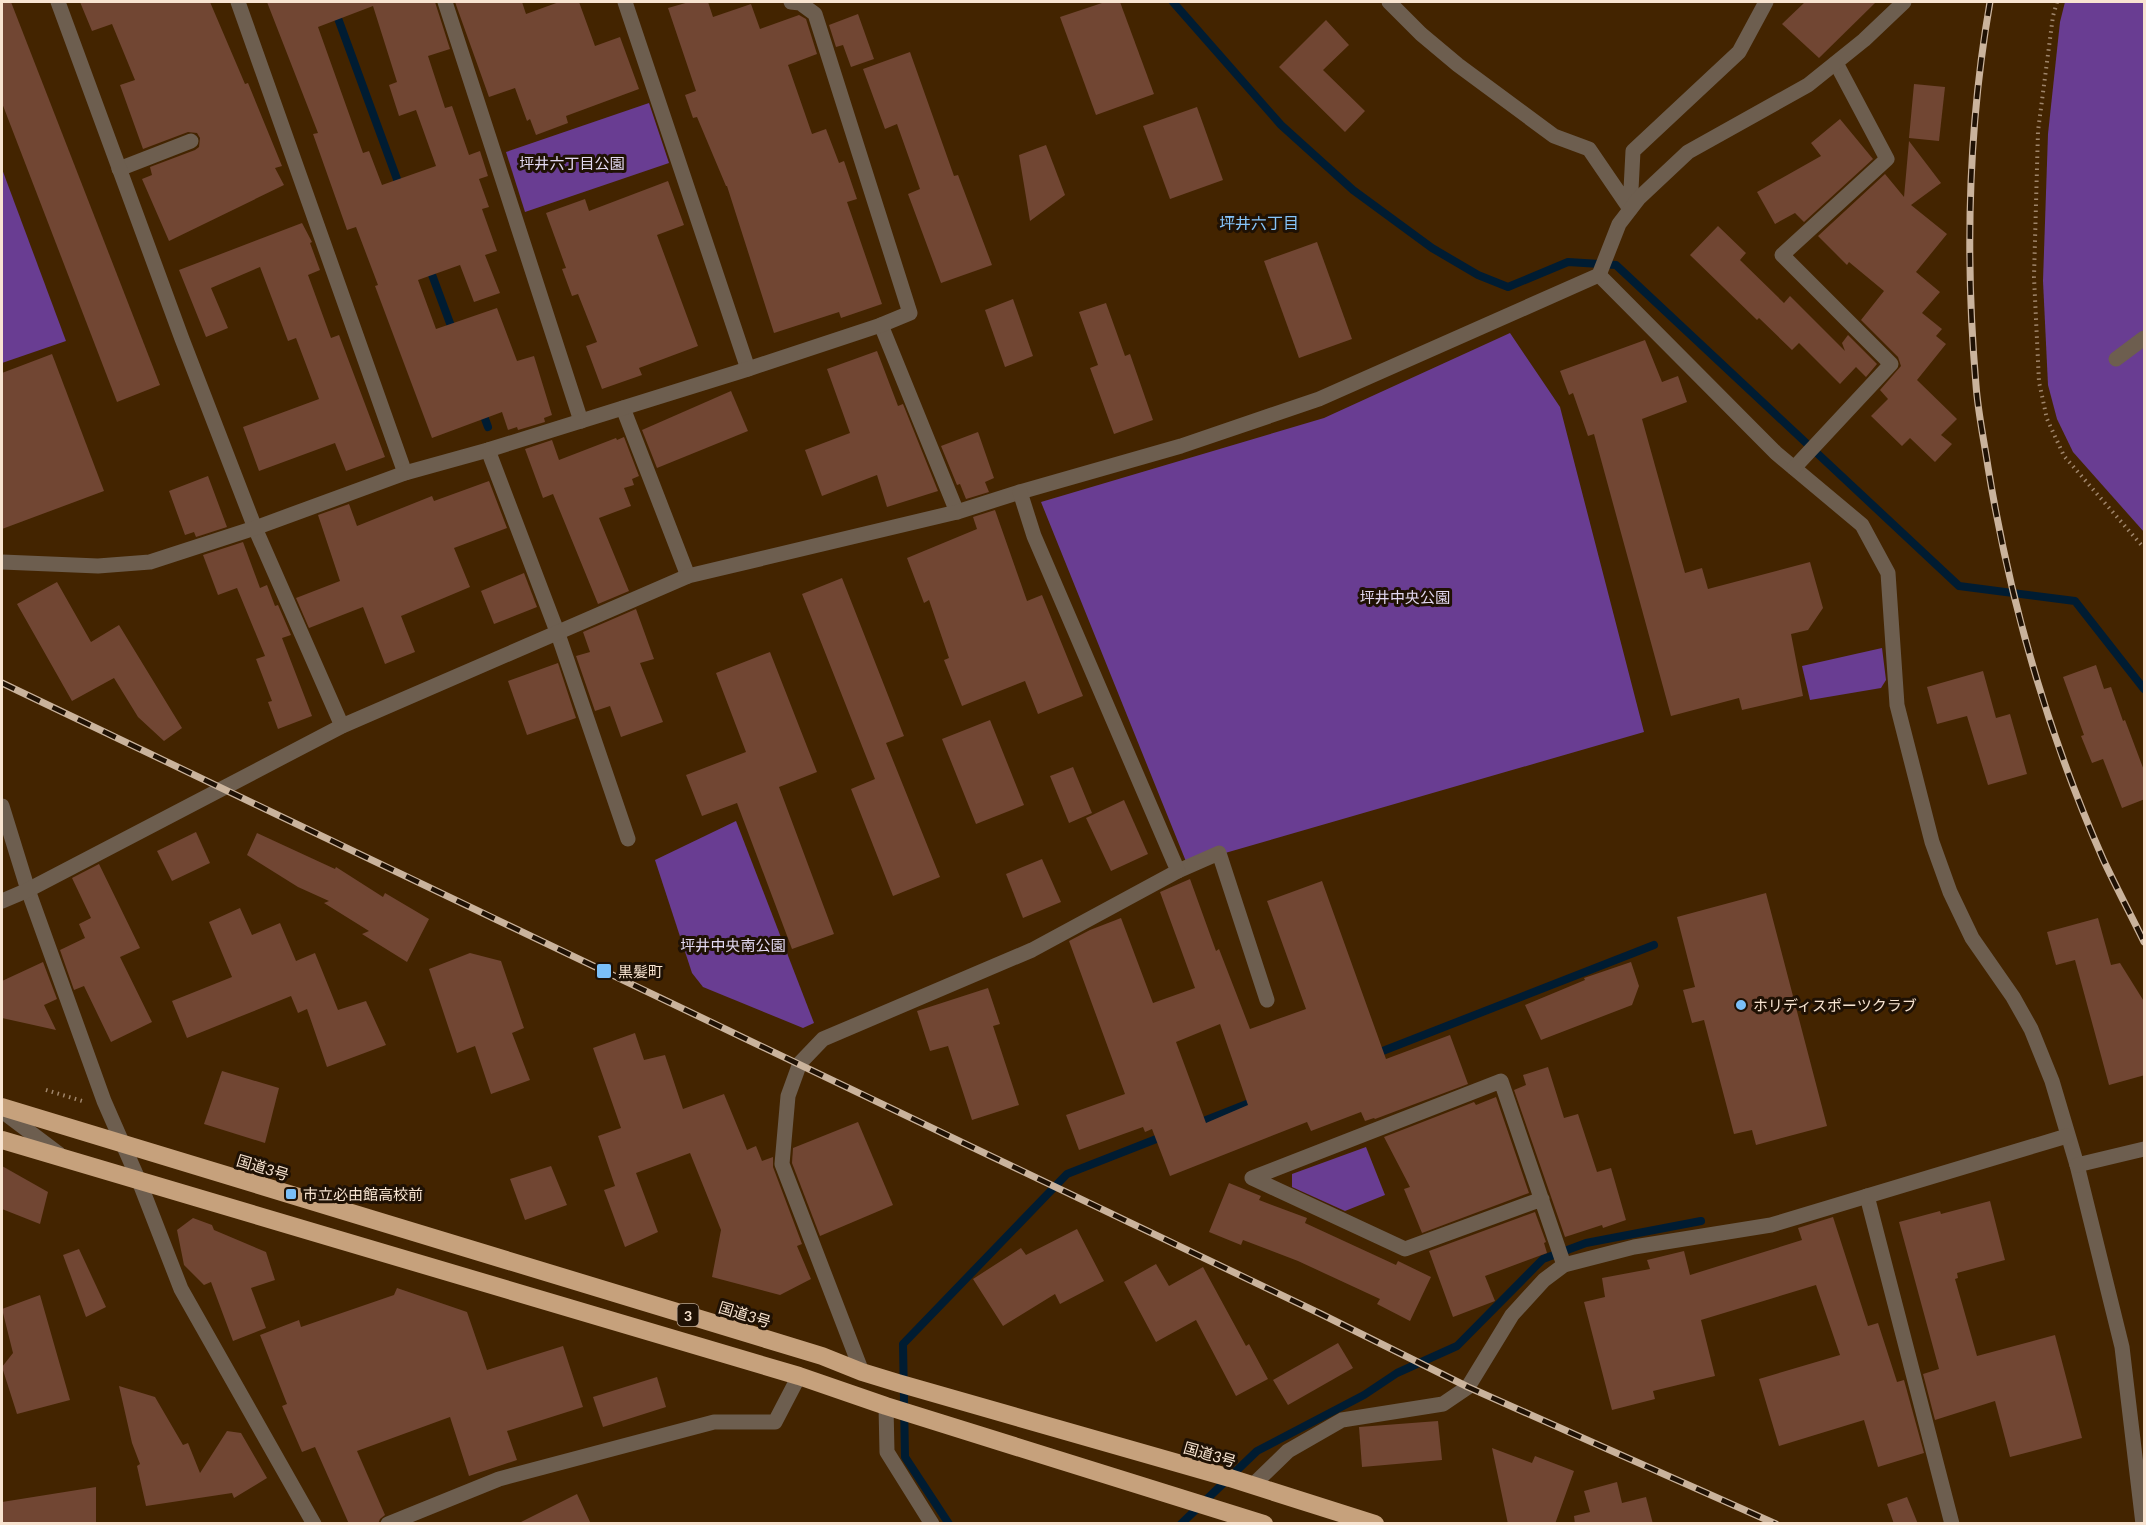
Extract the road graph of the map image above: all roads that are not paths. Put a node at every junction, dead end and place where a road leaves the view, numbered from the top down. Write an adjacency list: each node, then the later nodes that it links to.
1 (58, 2): 11 (street)
2 (238, 2): 22 (street)
3 (445, 2): 19 (street)
4 (625, 2): 17 (street)
5 (791, 2): 14 (street)
6 (1389, 2): 12 (street)
7 (1766, 2): 12 (street)
8 (1904, 2): 9 (street)
9 (1836, 63): 12 (street); 21 (street)
10 (191, 141): 11 (street)
11 (119, 169): 25 (street)
12 (1630, 209): 13 (street)
13 (1599, 275): 21 (street); 23 (street)
14 (881, 325): 17 (street); 24 (street)
15 (2145, 338): 16 (street)
16 (2116, 359)
17 (748, 369): 18 (street)
18 (623, 408): 19 (street); 27 (street)
19 (581, 421): 20 (street)
20 (488, 450): 22 (street); 28 (street)
21 (1794, 468): 37 (street)
22 (405, 473): 25 (street)
23 (1020, 492): 24 (street); 32 (street)
24 (957, 512): 27 (street)
25 (255, 528): 26 (street); 29 (street)
26 (2, 562)
27 (688, 576): 28 (street)
28 (558, 634): 29 (street); 31 (street)
29 (342, 726): 33 (street)
30 (2, 806): 33 (street)
31 (628, 839)
32 (1178, 871): 35 (street); 47 (street)
33 (28, 890): 34 (street); 39 (street)
34 (2, 901)
35 (1267, 1000)
36 (2, 1109): 39 (highway, 国道3号 / 3); 41 (street)
37 (2067, 1136): 42 (street); 44 (street)
38 (2, 1140): 41 (highway, 3)
39 (123, 1144): 43 (street); 47 (highway, 国道3号 / 3)
40 (2145, 1149): 42 (street)
41 (62, 1157): 43 (highway, 3)
42 (2077, 1165): 57 (street)
43 (139, 1181): 48 (highway, 3); 51 (street)
44 (1867, 1196): 46 (street); 56 (street)
45 (1542, 1199): 45 (street); 46 (street)
46 (1562, 1256): 50 (street)
47 (862, 1372): 50 (highway, 国道3号 / 3)
48 (799, 1376): 49 (highway, 3); 52 (street)
49 (886, 1406): 53 (street); 54 (highway, 3)
50 (1253, 1485): 55 (highway, 国道3号 / 3)
51 (314, 1524)
52 (388, 1524)
53 (932, 1524)
54 (1264, 1524)
55 (1375, 1524)
56 (1952, 1524)
57 (2143, 1524)

